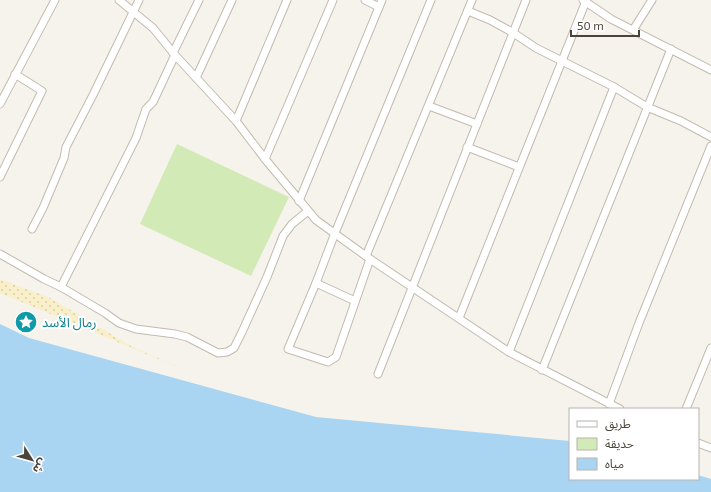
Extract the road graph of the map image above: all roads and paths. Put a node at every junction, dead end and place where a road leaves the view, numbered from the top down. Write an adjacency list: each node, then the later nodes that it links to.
1 (55, 0): 23 (street)
2 (119, 0): 16 (street)
3 (138, 0): 16 (street)
4 (199, 0): 20 (street)
5 (232, 0): 24 (street)
6 (287, 0): 29 (street)
7 (333, 0): 34 (street)
8 (365, 0): 14 (street)
9 (431, 0): 40 (street)
10 (472, 0): 15 (street)
11 (526, 0): 18 (street)
12 (652, 0): 17 (street)
13 (585, 1): 17 (street); 21 (street)
14 (381, 3): 37 (street)
15 (468, 11): 18 (street); 27 (street)
16 (133, 12): 20 (street); 39 (street)
17 (633, 30): 19 (street)
18 (512, 32): 21 (street); 30 (street)
19 (671, 49): 22 (street); 28 (street)
20 (174, 54): 24 (street); 45 (street)
21 (562, 61): 25 (street); 35 (street)
22 (711, 70)
23 (15, 74): 26 (street); 36 (street)
24 (196, 78): 29 (street)
25 (614, 87): 28 (street); 49 (street)
26 (0, 104)
27 (429, 106): 30 (street); 42 (street)
28 (647, 107): 31 (street); 50 (street)
29 (236, 121): 34 (street)
30 (477, 124): 33 (street)
31 (711, 137)
32 (711, 146): 52 (street)
33 (467, 147): 35 (street); 44 (street)
34 (265, 159): 37 (street)
35 (519, 167): 47 (street)
36 (0, 177)
37 (299, 201): 38 (street)
38 (308, 211): 40 (street); 45 (street)
39 (32, 229)
40 (335, 233): 42 (street); 43 (street)
41 (0, 254): 45 (street)
42 (368, 257): 44 (street); 46 (street)
43 (316, 283): 46 (street); 46 (street)
44 (412, 286): 47 (street); 51 (street)
45 (61, 287)
46 (355, 301)
47 (459, 318): 49 (street)
48 (711, 348): 54 (street)
49 (509, 352): 50 (street)
50 (542, 370): 52 (street)
51 (378, 374)
52 (609, 404): 53 (street)
53 (618, 408)
54 (686, 408)
55 (699, 443): 56 (street)
56 (711, 448)

